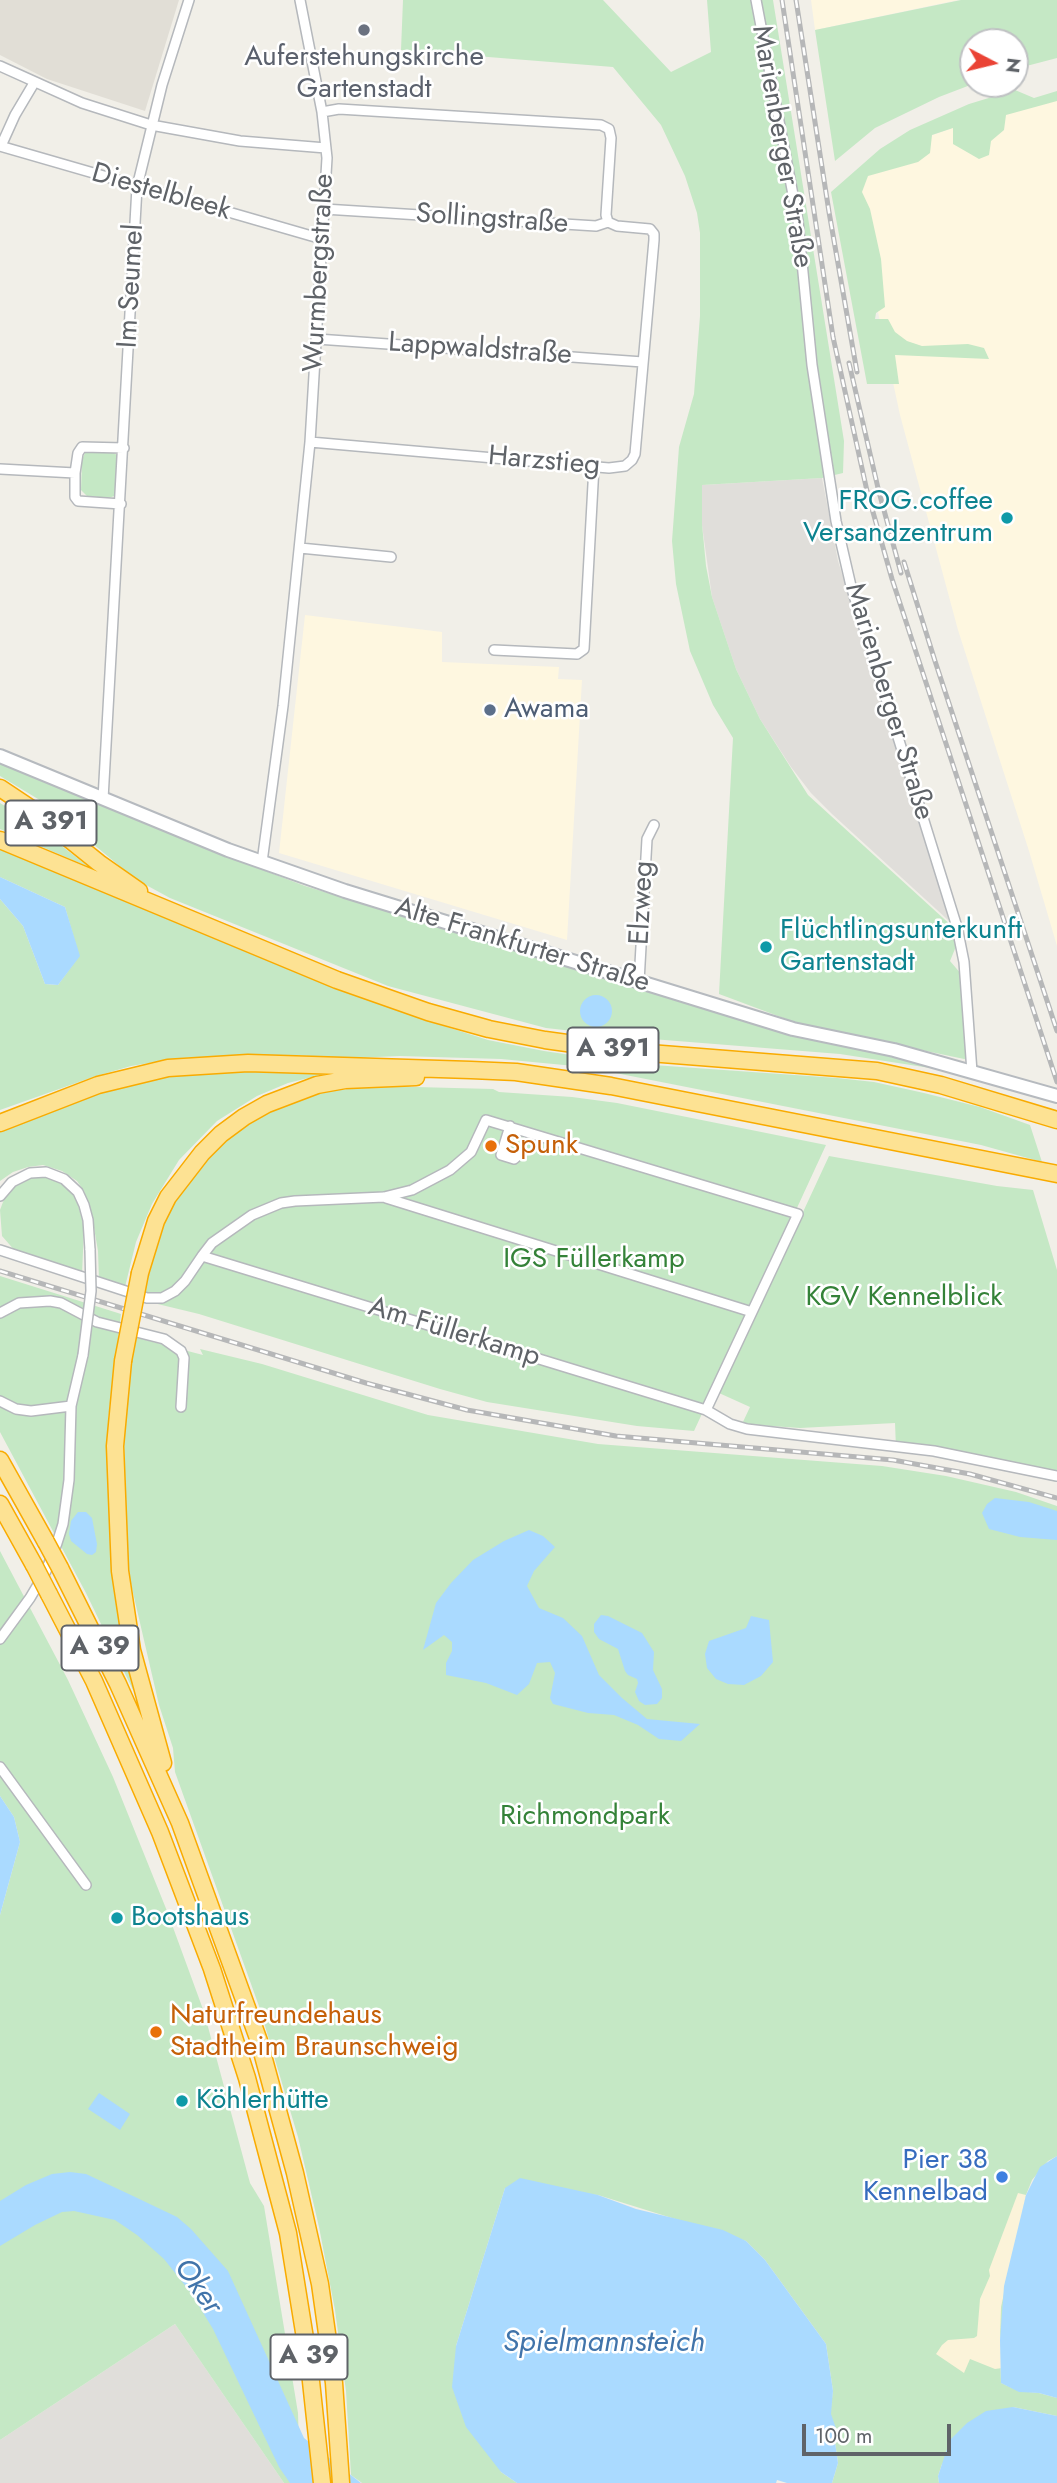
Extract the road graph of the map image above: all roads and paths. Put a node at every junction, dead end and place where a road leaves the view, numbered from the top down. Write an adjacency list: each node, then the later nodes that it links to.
1 (188, 0): 7 (street, Im Seumel)
2 (300, 0): 6 (street, Wurmbergstraße)
3 (756, 0): 34 (street, Marienberger Straße)
4 (0, 66): 5 (street)
5 (34, 83): 7 (street); 8 (street)
6 (323, 112): 9 (street, Wurmbergstraße); 12 (street)
7 (151, 125): 9 (street); 10 (street, Im Seumel)
8 (1, 146): 10 (street, Diestelbleek)
9 (326, 148): 11 (street, Wurmbergstraße)
10 (138, 187): 14 (street, Diestelbleek); 18 (street, Im Seumel)
11 (324, 209): 12 (street, Sollingstraße); 14 (street, Wurmbergstraße)
12 (608, 222): 13 (street, Sollingstraße)
13 (654, 234): 16 (street, Harzstieg)
14 (322, 239): 15 (street, Wurmbergstraße)
15 (317, 339): 16 (street, Lappwaldstraße); 17 (street, Wurmbergstraße)
16 (643, 362): 19 (street, Harzstieg)
17 (310, 442): 19 (street, Harzstieg); 23 (street, Wurmbergstraße)
18 (124, 448): 21 (street); 22 (street, Im Seumel)
19 (594, 466): 25 (street)
20 (0, 469): 21 (street)
21 (75, 473): 22 (street)
22 (121, 504): 28 (street, Im Seumel)
23 (300, 548): 24 (street); 31 (street, Wurmbergstraße)
24 (391, 557)
25 (494, 650)
26 (0, 756): 28 (street, Alte Frankfurter Straße)
27 (0, 788): 32 (highway, A 391)
28 (103, 799): 31 (street, Alte Frankfurter Straße)
29 (654, 825): 33 (street, Elzweg)
30 (0, 840): 32 (highway)
31 (262, 862): 33 (street, Alte Frankfurter Straße)
32 (183, 917): 37 (highway, A 391)
33 (639, 982): 34 (street, Alte Frankfurter Straße)
34 (972, 1072): 36 (street, Alte Frankfurter Straße)
35 (567, 1079): 38 (highway, A 391); 41 (highway, A 391); 57 (highway, bridge)
36 (1057, 1096)
37 (1057, 1120)
38 (0, 1123)
39 (510, 1126): 40 (street); 43 (street); 47 (street)
40 (522, 1152)
41 (1057, 1174)
42 (0, 1196): 49 (street, bridge)
43 (384, 1197): 45 (street); 47 (street)
44 (0, 1250): 45 (street)
45 (202, 1256): 51 (street, Am Füllerkamp)
46 (0, 1312): 50 (street)
47 (752, 1312): 51 (street)
48 (0, 1401): 49 (street)
49 (71, 1406): 55 (street)
50 (181, 1407)
51 (706, 1410): 53 (street, Am Füllerkamp)
52 (0, 1460): 57 (highway, A 39, bridge)
53 (1057, 1476)
54 (0, 1504): 59 (highway, A 39, bridge)
55 (0, 1639)
56 (0, 1767): 58 (street)
57 (180, 1823): 60 (highway, A 39)
58 (86, 1885)
59 (323, 2483)
60 (341, 2483)

